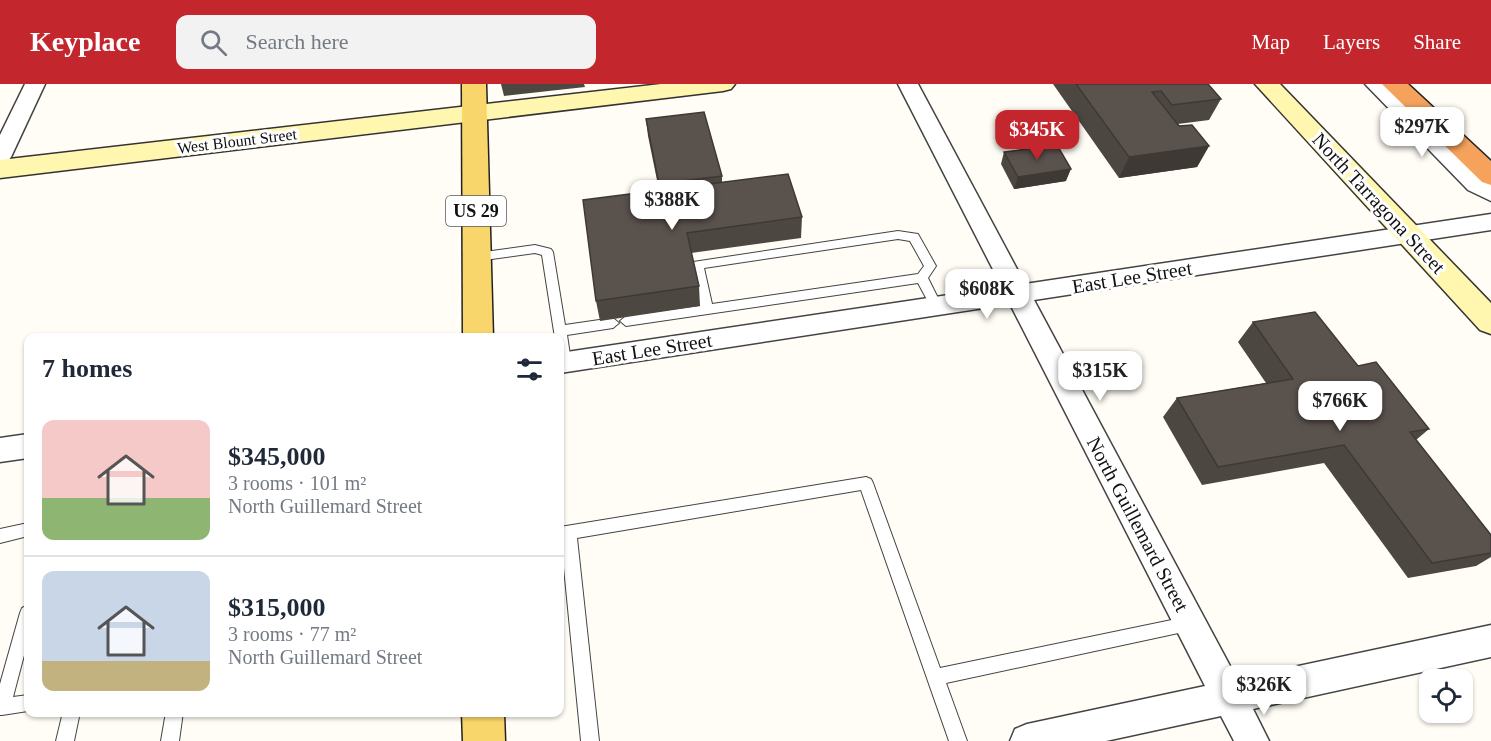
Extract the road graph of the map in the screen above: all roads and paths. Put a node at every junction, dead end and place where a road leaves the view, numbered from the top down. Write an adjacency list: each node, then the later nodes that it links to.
1 (35, 84): 9 (street)
2 (474, 84): 8 (main road, US 29)
3 (723, 84): 8 (street, West Blount Street)
4 (908, 84): 17 (street, North Guillemard Street)
5 (1267, 84): 14 (street, North Tarragona Street)
6 (1375, 84): 12 (street)
7 (1394, 84): 11 (highway)
8 (474, 113): 10 (street, West Blount Street); 15 (main road, US 29)
9 (0, 157)
10 (0, 170)
11 (1491, 176)
12 (1491, 194)
13 (1491, 222): 14 (street, East Lee Street)
14 (1409, 235): 17 (street, East Lee Street); 20 (street, North Tarragona Street)
15 (477, 256): 21 (lane); 22 (main road, US 29)
16 (922, 278): 18 (lane); 19 (lane); 19 (lane)
17 (1017, 294): 18 (street, East Lee Street); 29 (street, North Guillemard Street)
18 (936, 306): 23 (street, East Lee Street)
19 (707, 309): 21 (lane)
20 (1491, 322)
21 (560, 331)
22 (478, 333)
23 (564, 363)
24 (24, 447): 25 (street)
25 (0, 450)
26 (24, 531): 28 (lane)
27 (564, 533): 32 (lane); 42 (lane)
28 (0, 536)
29 (1191, 624): 32 (lane); 33 (street, North Guillemard Street)
30 (24, 627): 35 (lane)
31 (1491, 641): 33 (street)
32 (935, 677): 43 (lane)
33 (1230, 697): 44 (street); 45 (street, North Guillemard Street)
34 (24, 704): 35 (lane)
35 (1, 710)
36 (71, 717): 39 (lane)
37 (174, 717): 40 (lane)
38 (483, 717): 41 (main road)
39 (64, 741)
40 (170, 741)
41 (483, 741)
42 (590, 741)
43 (958, 741)
44 (1027, 741)
45 (1251, 741)

